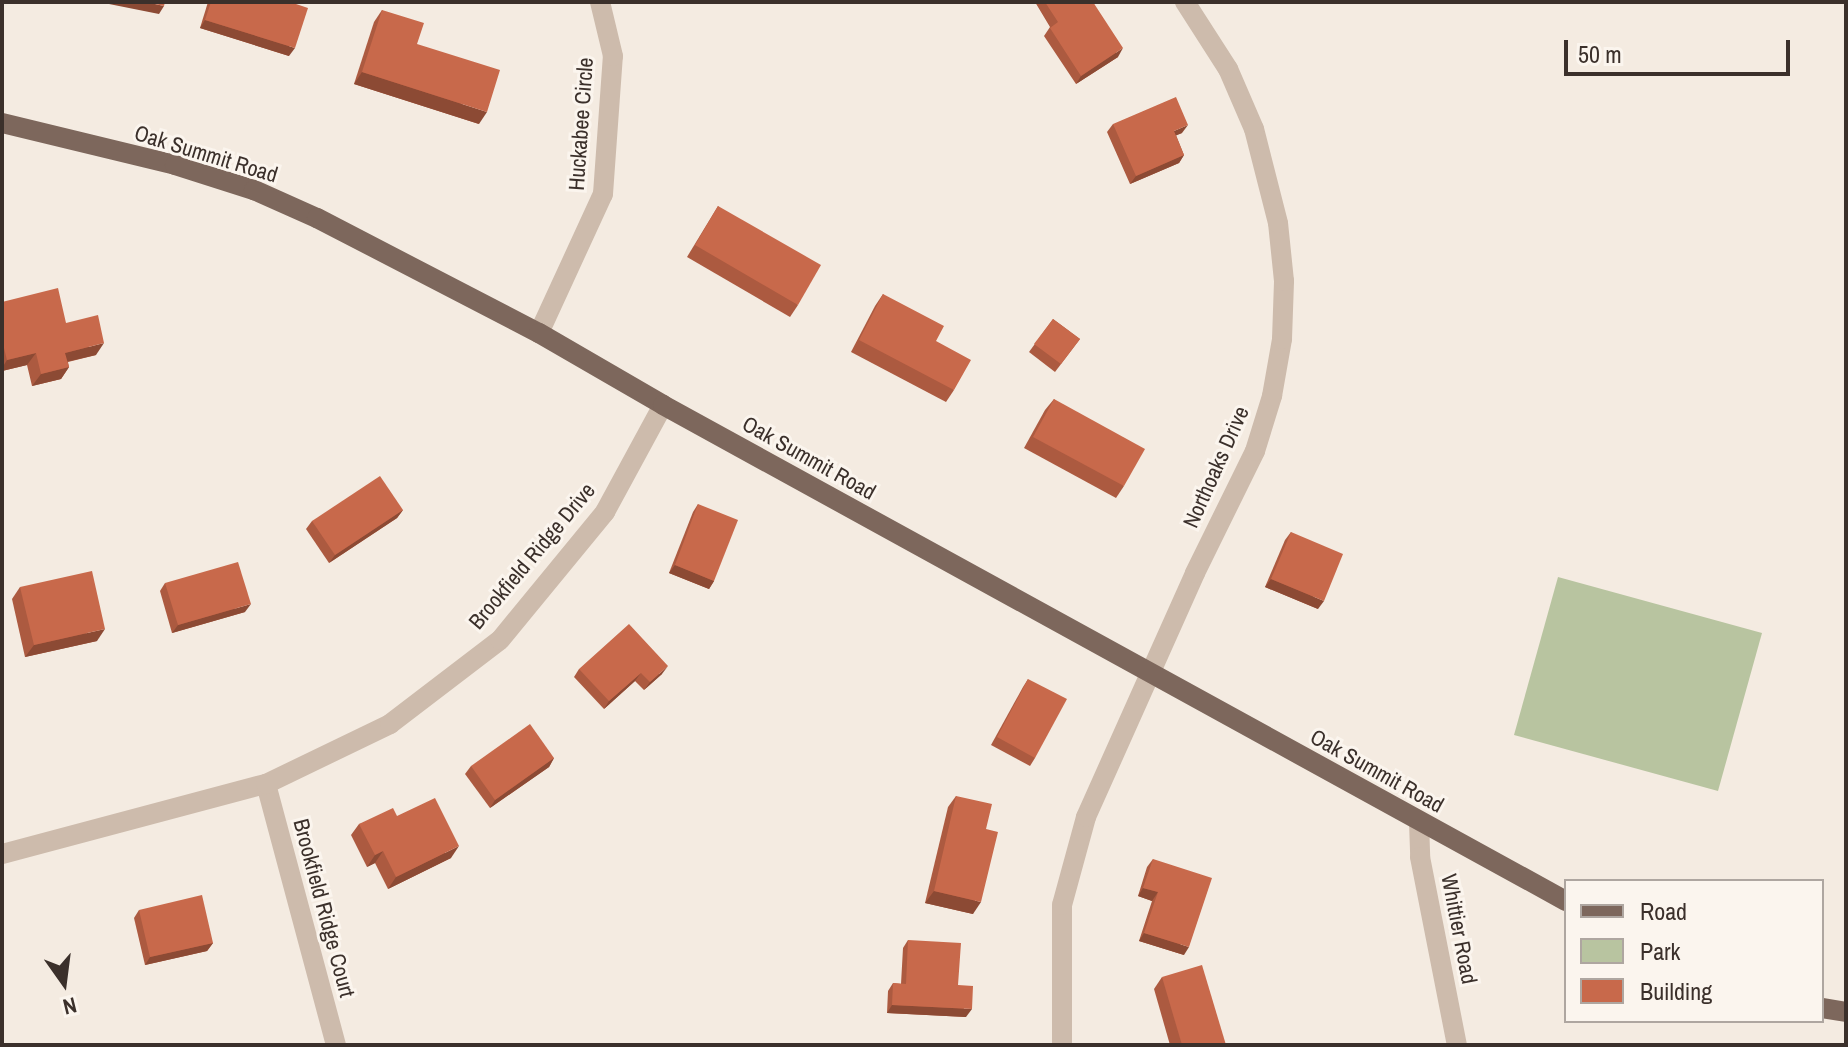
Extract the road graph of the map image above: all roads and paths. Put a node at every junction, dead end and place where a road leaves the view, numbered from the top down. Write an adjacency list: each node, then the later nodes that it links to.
1 (600, 2): 4 (street, Huckabee Circle)
2 (1185, 2): 6 (street, Northoaks Drive)
3 (2, 123): 4 (main road, Oak Summit Road)
4 (539, 333): 5 (main road, Oak Summit Road)
5 (663, 405): 6 (main road, Oak Summit Road); 7 (street, Brookfield Ridge Drive)
6 (1152, 675): 8 (main road, Oak Summit Road); 14 (street, Northoaks Drive)
7 (266, 784): 9 (street, Brookfield Ridge Drive); 13 (street, Brookfield Ridge Court)
8 (1419, 822): 10 (main road, Oak Summit Road); 15 (street, Whittier Road)
9 (2, 854)
10 (1564, 900)
11 (1824, 1008): 12 (main road)
12 (1846, 1012)
13 (336, 1045)
14 (1062, 1045)
15 (1457, 1045)

